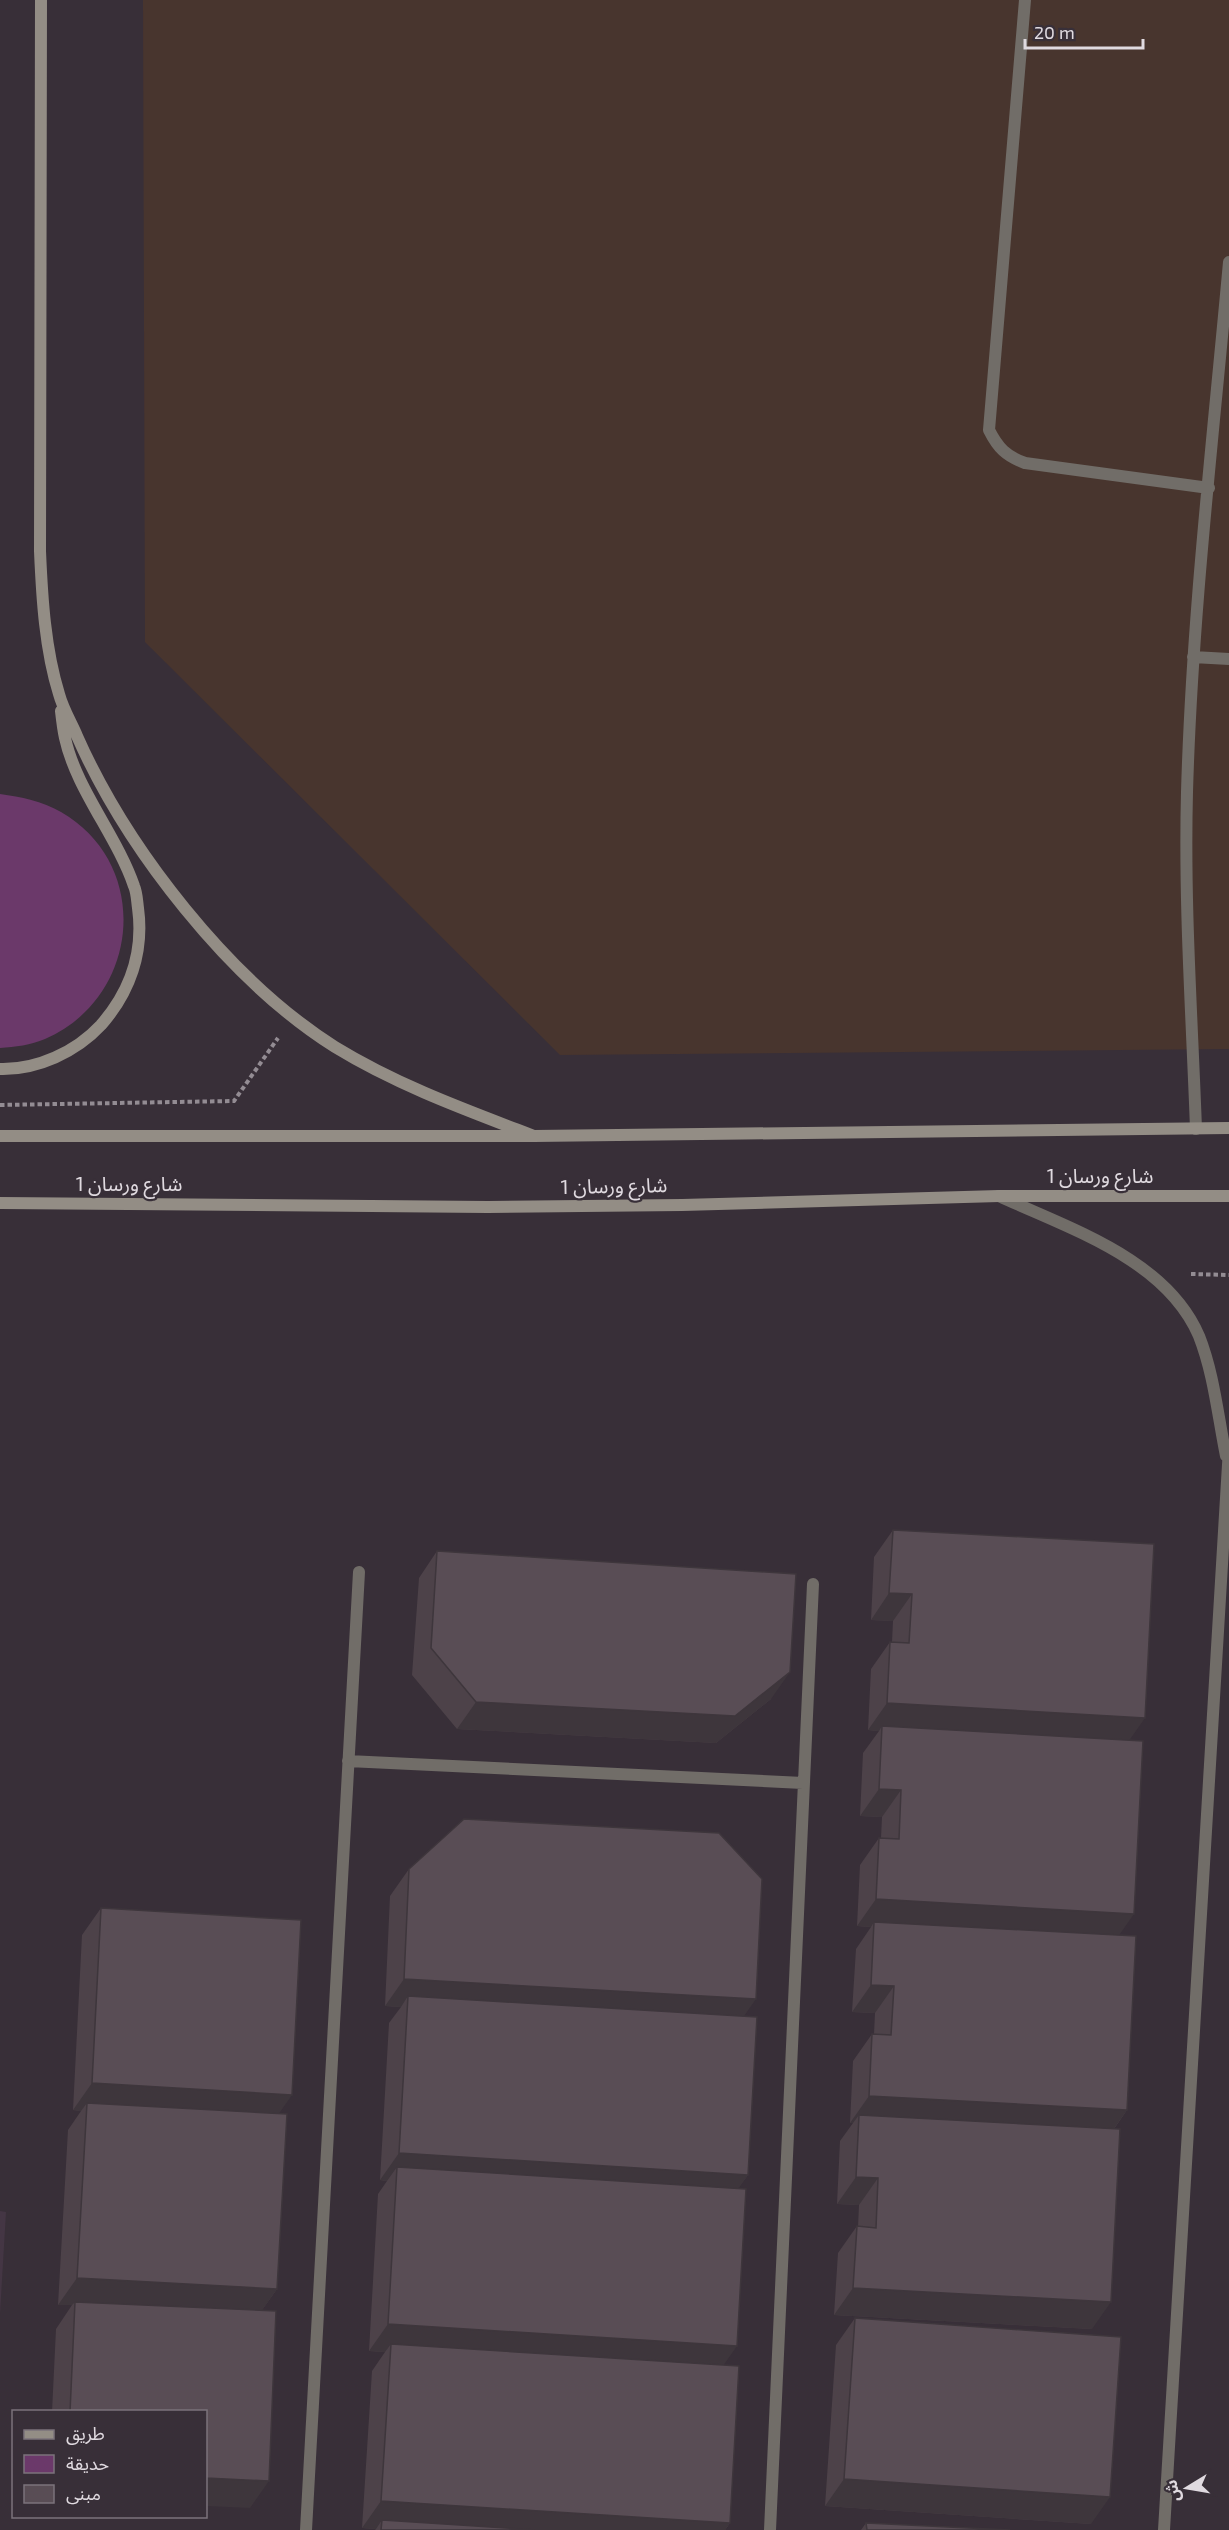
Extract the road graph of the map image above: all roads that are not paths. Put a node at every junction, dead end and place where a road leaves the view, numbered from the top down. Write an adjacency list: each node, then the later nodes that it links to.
1 (41, 0): 7 (street)
2 (1024, 0): 4 (lane)
3 (1229, 262): 4 (lane)
4 (1209, 488): 5 (lane)
5 (1193, 657): 6 (lane); 10 (lane)
6 (1229, 659)
7 (59, 695): 8 (street); 12 (street)
8 (0, 1069)
9 (1229, 1128): 10 (street)
10 (1196, 1129): 12 (street)
11 (0, 1136): 12 (street)
12 (534, 1136)
13 (999, 1196): 14 (street, شارع ورسان 1); 15 (street, شارع ورسان 1); 16 (lane)
14 (1229, 1196)
15 (0, 1203)
16 (1228, 1453): 23 (lane)
17 (359, 1572): 19 (lane)
18 (813, 1584): 20 (lane)
19 (348, 1761): 20 (lane); 21 (lane)
20 (803, 1783): 22 (lane)
21 (306, 2530)
22 (770, 2530)
23 (1164, 2530)

